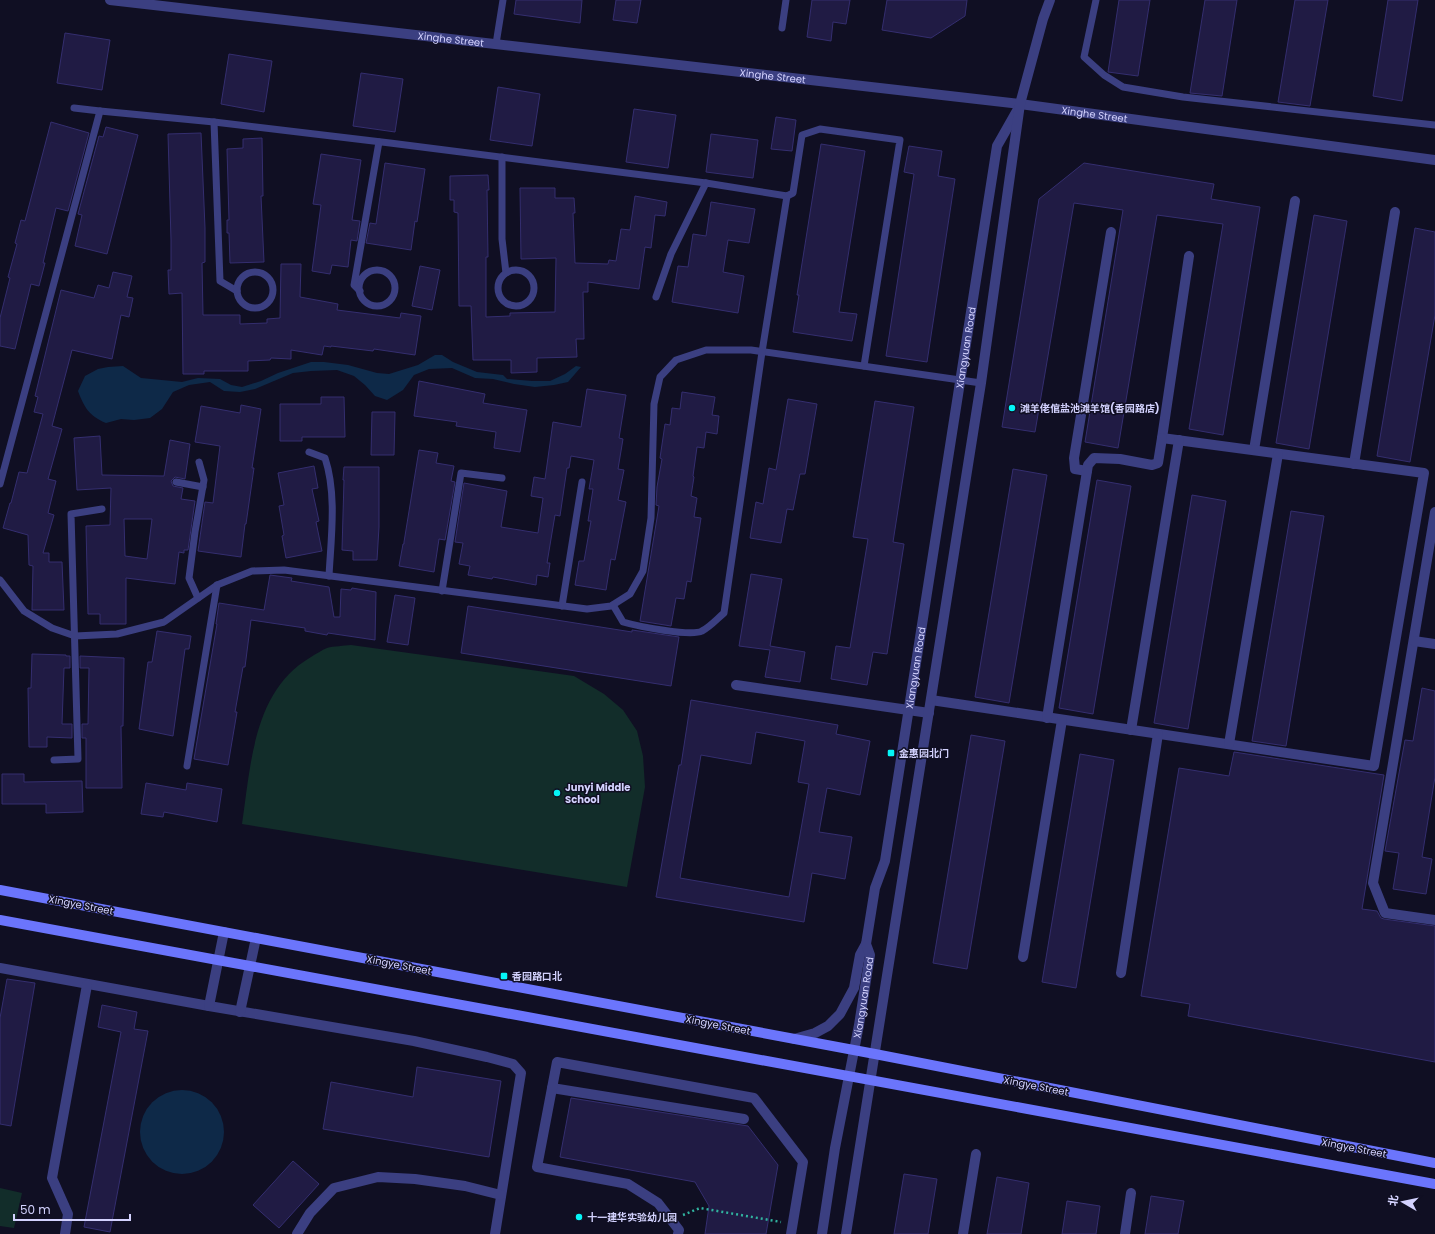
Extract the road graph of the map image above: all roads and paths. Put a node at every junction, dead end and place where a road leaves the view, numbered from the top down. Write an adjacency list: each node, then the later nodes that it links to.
1 (110, 0): 7 (street, Xinghe Street)
2 (503, 0): 7 (lane)
3 (786, 0): 6 (lane)
4 (1050, 0): 8 (street, Xiangyuan Road)
5 (1096, 0): 12 (lane)
6 (782, 28)
7 (496, 44): 8 (street, Xinghe Street)
8 (1020, 104): 15 (street, Xinghe Street); 28 (street, Xiangyuan Road); 56 (street, Xiangyuan Road)
9 (74, 108): 10 (lane)
10 (100, 111): 11 (lane); 40 (lane)
11 (214, 122): 13 (lane); 23 (lane)
12 (1435, 125)
13 (379, 142): 14 (lane); 24 (lane)
14 (502, 157): 16 (lane); 22 (lane)
15 (1435, 160)
16 (706, 182): 17 (lane); 25 (lane)
17 (787, 196): 26 (lane); 27 (lane)
18 (1295, 201): 31 (street)
19 (1395, 212): 35 (street)
20 (1111, 232): 36 (street)
21 (1189, 256): 29 (street)
22 (506, 273): 22 (lane)
23 (237, 290): 23 (lane)
24 (360, 291): 24 (lane)
25 (656, 297)
26 (762, 352): 27 (lane); 49 (lane); 49 (lane)
27 (864, 366): 28 (lane)
28 (982, 383): 55 (street, Xiangyuan Road)
29 (1162, 438): 30 (street); 36 (street)
30 (1179, 440): 31 (street); 60 (street)
31 (1254, 450): 33 (street)
32 (309, 452): 44 (lane)
33 (1278, 454): 35 (street); 62 (street)
34 (199, 462): 41 (lane)
35 (1354, 464): 62 (street)
36 (1087, 471): 58 (street)
37 (502, 478): 47 (lane)
38 (176, 482): 41 (lane)
39 (582, 482): 50 (lane)
40 (0, 484)
41 (203, 487): 48 (lane)
42 (102, 509): 51 (lane)
43 (1435, 512): 52 (street)
44 (329, 576): 46 (lane); 47 (lane)
45 (0, 580): 51 (lane)
46 (217, 585): 48 (lane); 64 (lane)
47 (442, 591): 50 (lane)
48 (198, 598): 51 (lane)
49 (613, 605): 50 (lane)
50 (562, 606)
51 (75, 636): 63 (lane)
52 (1414, 641): 53 (street); 67 (street)
53 (1435, 644)
54 (736, 685): 56 (street)
55 (931, 700): 57 (street, Xiangyuan Road); 58 (street)
56 (909, 710): 57 (street); 70 (street, Xiangyuan Road)
57 (929, 713): 81 (street, Xiangyuan Road)
58 (1047, 718): 59 (street)
59 (1062, 720): 60 (street); 71 (street)
60 (1131, 730): 61 (street)
61 (1158, 734): 62 (street); 75 (street)
62 (1229, 744)
63 (54, 760)
64 (186, 766)
65 (0, 890): 68 (main road, Xingye Street)
66 (0, 920): 72 (main road, Xingye Street)
67 (1435, 920)
68 (224, 932): 69 (main road, Xingye Street); 72 (street)
69 (256, 938): 73 (street); 79 (main road, Xingye Street)
70 (866, 944): 79 (street); 80 (street, Xiangyuan Road)
71 (1023, 957)
72 (218, 960): 73 (main road, Xingye Street); 77 (street)
73 (250, 966): 78 (street); 82 (main road, Xingye Street)
74 (0, 968): 76 (street)
75 (1121, 973)
76 (87, 985): 77 (street); 93 (street)
77 (209, 1006): 78 (street)
78 (240, 1012): 90 (street)
79 (794, 1039): 80 (main road, Xingye Street)
80 (854, 1050): 81 (main road, Xingye Street); 82 (street, Xiangyuan Road)
81 (875, 1054): 83 (street, Xiangyuan Road); 87 (main road, Xingye Street)
82 (849, 1077): 83 (main road, Xingye Street); 97 (street, Xiangyuan Road)
83 (870, 1081): 88 (main road, Xingye Street); 98 (street, Xiangyuan Road)
84 (552, 1088): 85 (street); 91 (street); 92 (street)
85 (744, 1119)
86 (976, 1154): 99 (street)
87 (1435, 1163)
88 (1435, 1184)
89 (1130, 1193): 100 (street)
90 (502, 1195): 94 (street); 95 (street)
91 (672, 1221): 92 (path); 96 (street)
92 (792, 1229)
93 (65, 1234)
94 (296, 1234)
95 (495, 1234)
96 (678, 1234)
97 (822, 1234)
98 (846, 1234)
99 (963, 1234)
100 (1125, 1234)

